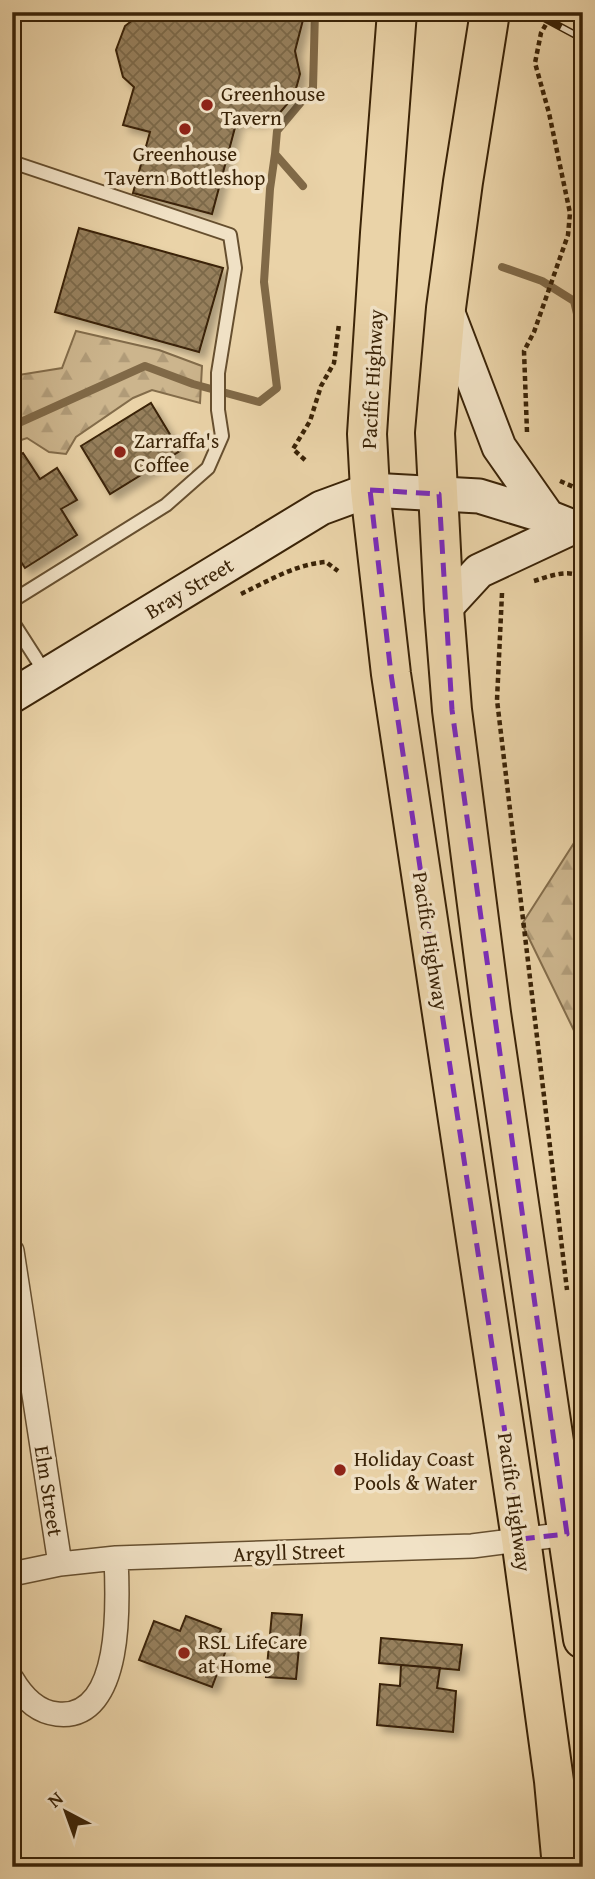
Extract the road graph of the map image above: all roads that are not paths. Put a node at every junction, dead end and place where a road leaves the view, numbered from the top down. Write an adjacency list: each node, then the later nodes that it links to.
1 (397, 12): 5 (highway, Pacific Highway)
2 (490, 12): 4 (highway)
3 (12, 162): 8 (lane)
4 (446, 308): 6 (highway); 7 (street)
5 (370, 490): 6 (street); 11 (street, Bray Street); 15 (highway, Pacific Highway)
6 (439, 494): 7 (street); 9 (highway)
7 (568, 525): 9 (street)
8 (12, 601)
9 (444, 609): 14 (highway)
10 (12, 621): 11 (lane)
11 (46, 675): 12 (street, Bray Street)
12 (12, 696)
13 (12, 1251): 17 (street, Elm Street)
14 (575, 1533): 15 (street, Argyll Street); 19 (highway)
15 (522, 1539): 16 (street, Argyll Street); 21 (highway, Pacific Highway)
16 (116, 1558): 17 (street, Argyll Street); 20 (street)
17 (60, 1564): 18 (street, Argyll Street)
18 (12, 1574)
19 (583, 1639)
20 (12, 1679)
21 (562, 1867)

